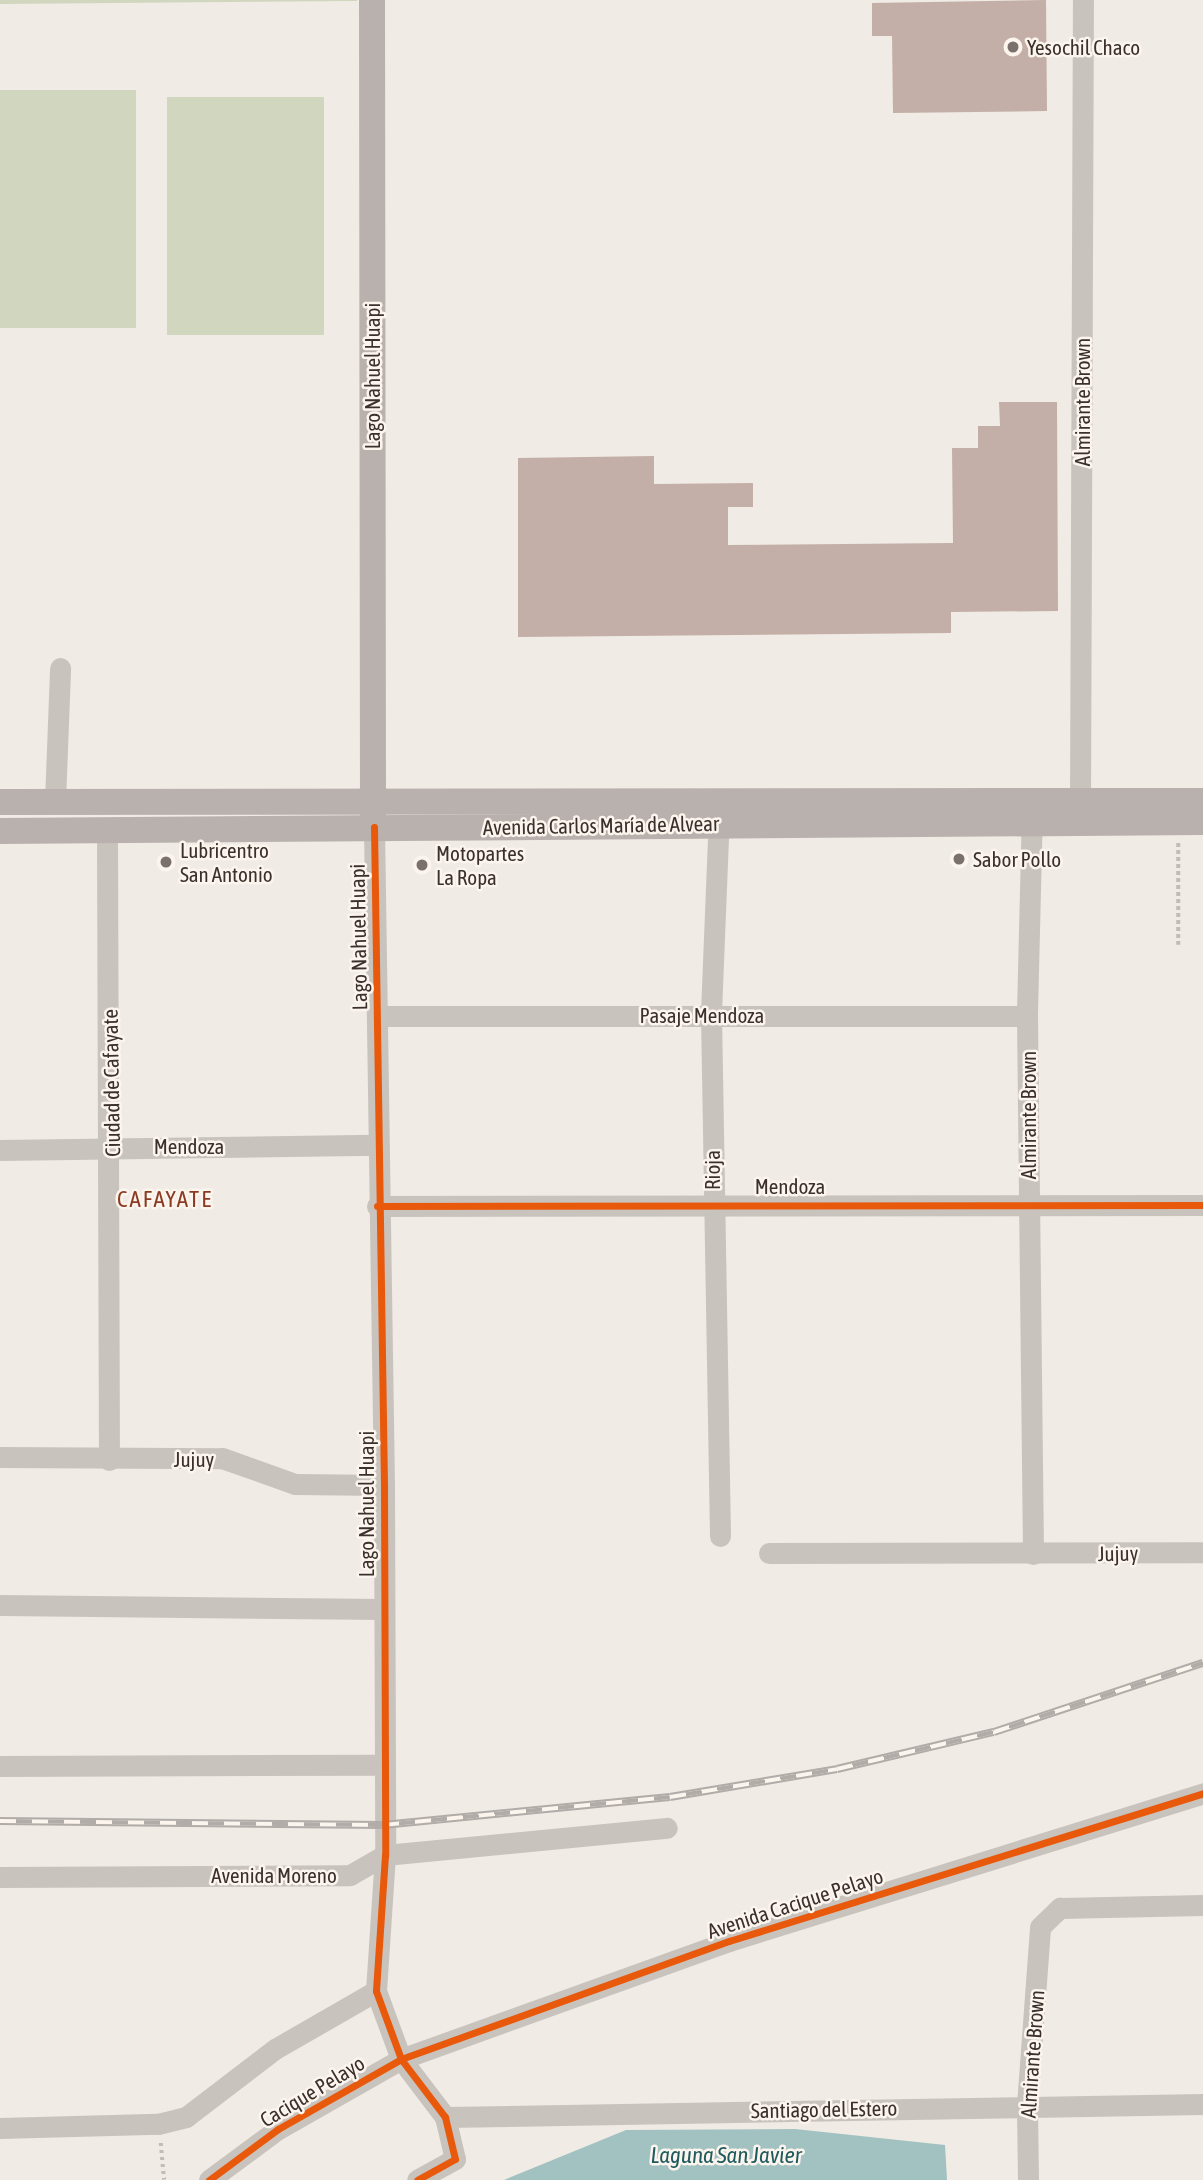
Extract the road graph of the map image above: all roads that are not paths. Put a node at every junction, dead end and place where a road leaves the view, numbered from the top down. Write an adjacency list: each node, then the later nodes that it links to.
1 (372, 0): 5 (main road, Lago Nahuel Huapi)
2 (1083, 0): 8 (street, Almirante Brown)
3 (60, 668): 4 (street)
4 (55, 801): 5 (main road, Avenida Carlos María de Alvear); 6 (main road, Avenida Carlos María de Alvear)
5 (373, 801): 10 (main road, Avenida Carlos María de Alvear); 12 (main road, Lago Nahuel Huapi)
6 (0, 802)
7 (1203, 802): 8 (main road, Avenida Carlos María de Alvear)
8 (1080, 803): 9 (main road, Avenida Carlos María de Alvear)
9 (1032, 812): 10 (main road, Avenida Carlos María de Alvear); 11 (main road, Avenida Carlos María de Alvear); 17 (street, Almirante Brown)
10 (719, 814): 12 (main road, Avenida Carlos María de Alvear); 15 (street, Rioja)
11 (1191, 822)
12 (373, 828): 14 (main road, Avenida Carlos María de Alvear); 16 (street, Lago Nahuel Huapi)
13 (0, 831): 14 (main road, Avenida Carlos María de Alvear)
14 (107, 833): 19 (street, Ciudad de Cafayate)
15 (711, 1015): 16 (street, Pasaje Mendoza); 17 (street, Pasaje Mendoza); 22 (street, Rioja)
16 (377, 1016): 18 (street, Lago Nahuel Huapi)
17 (1027, 1016): 21 (street, Almirante Brown)
18 (378, 1145): 19 (street, Mendoza); 24 (street, Lago Nahuel Huapi)
19 (112, 1147): 20 (street, Mendoza); 26 (street, Ciudad de Cafayate)
20 (0, 1150)
21 (1028, 1203): 22 (street, Mendoza); 23 (street, Mendoza); 31 (street, Almirante Brown)
22 (712, 1204): 24 (street, Mendoza); 28 (street, Rioja)
23 (1203, 1205)
24 (377, 1206): 27 (street, Lago Nahuel Huapi)
25 (0, 1457): 26 (street, Jujuy)
26 (109, 1460): 27 (street, Jujuy)
27 (384, 1485): 33 (street, Lago Nahuel Huapi)
28 (720, 1536)
29 (1203, 1552): 31 (street, Jujuy)
30 (769, 1553): 31 (street, Jujuy)
31 (1033, 1554)
32 (0, 1605): 33 (street)
33 (384, 1609): 34 (street, Lago Nahuel Huapi)
34 (381, 1765): 35 (street); 38 (street, Lago Nahuel Huapi)
35 (0, 1766)
36 (1203, 1793): 42 (street, Avenida Cacique Pelayo)
37 (667, 1828): 38 (street, Avenida Moreno)
38 (385, 1854): 39 (street, Avenida Moreno); 41 (street, Lago Nahuel Huapi)
39 (0, 1877)
40 (1203, 1905): 44 (street, Almirante Brown)
41 (376, 1991): 42 (street, Lago Nahuel Huapi); 46 (street)
42 (401, 2059): 45 (street, Lago Nahuel Huapi); 47 (street, Cacique Pelayo)
43 (1203, 2104): 44 (street, Santiago del Estero)
44 (1027, 2105): 45 (street, Santiago del Estero); 49 (street, Almirante Brown)
45 (445, 2117): 48 (street, Lago Nahuel Huapi)
46 (0, 2128)
47 (209, 2180)
48 (417, 2180)
49 (1028, 2180)

